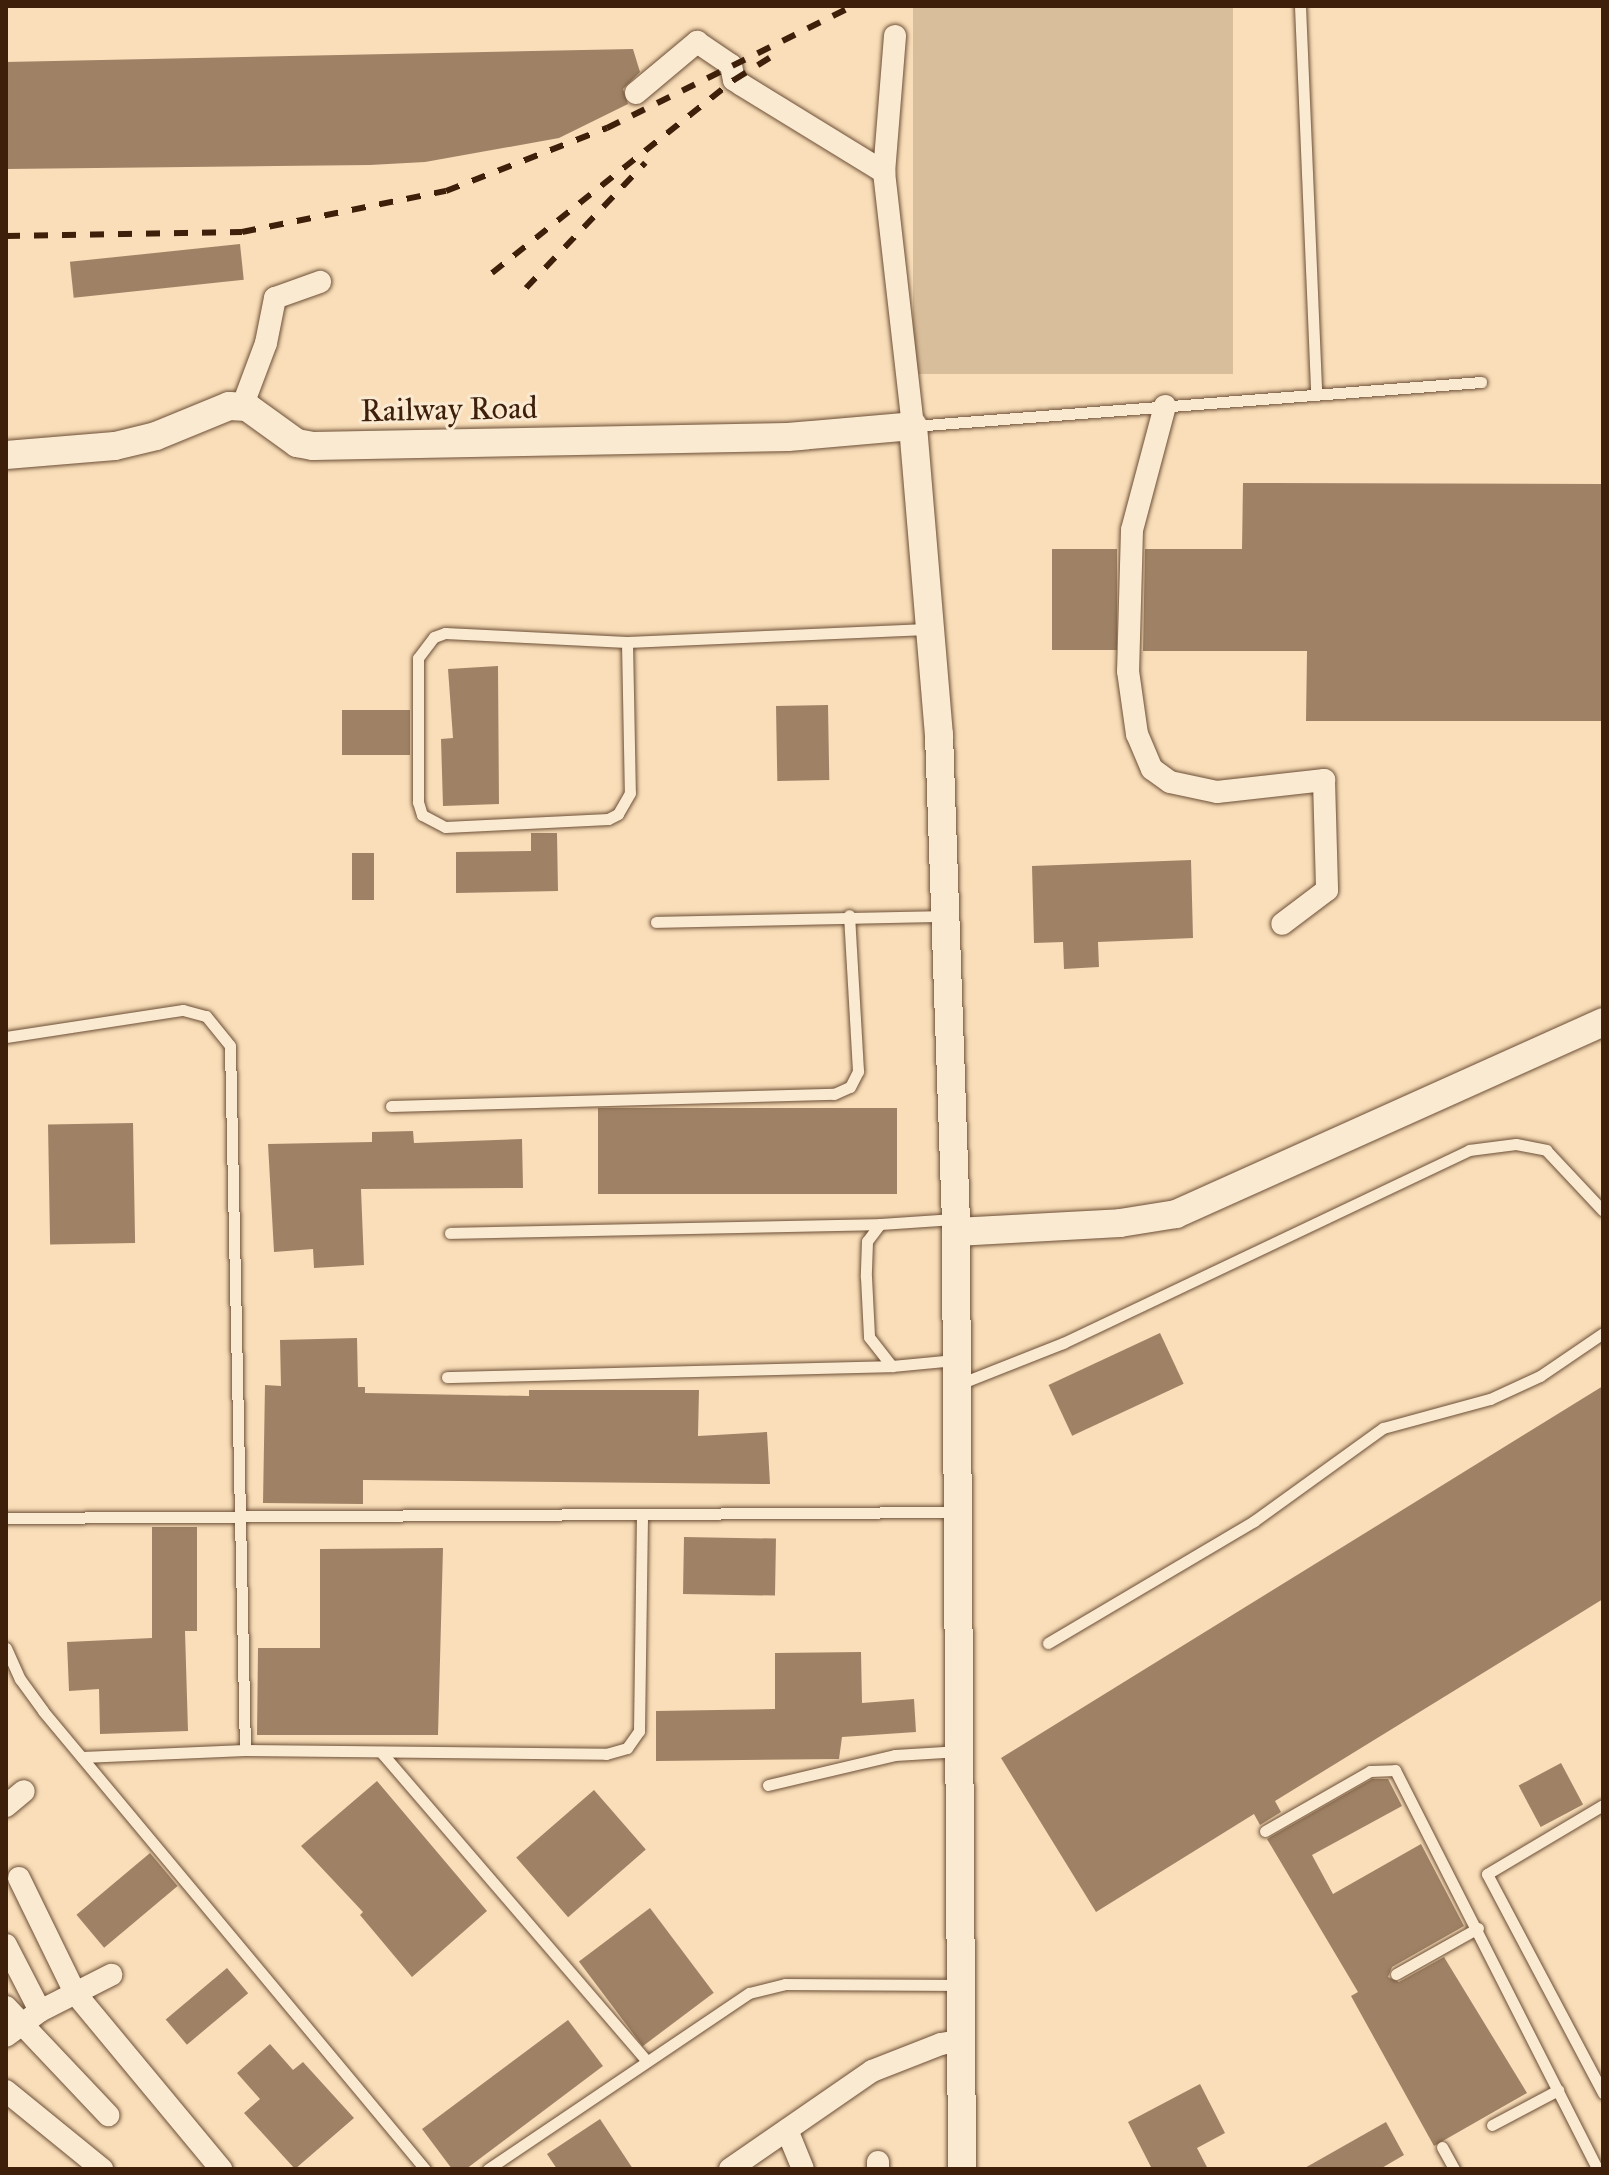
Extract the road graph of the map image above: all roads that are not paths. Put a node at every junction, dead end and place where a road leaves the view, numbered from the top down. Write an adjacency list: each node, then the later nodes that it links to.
1 (1300, 6): 7 (lane)
2 (895, 36): 4 (street)
3 (636, 93): 4 (street)
4 (884, 172): 10 (street)
5 (320, 282): 9 (street)
6 (1481, 382): 7 (lane)
7 (1316, 394): 8 (lane)
8 (1165, 406): 10 (lane); 17 (street)
9 (242, 407): 10 (street, Railway Road); 11 (street)
10 (913, 426): 12 (street)
11 (6, 455)
12 (927, 629): 13 (lane); 15 (street)
13 (627, 642): 13 (lane)
14 (849, 915): 15 (lane); 16 (lane); 20 (lane)
15 (943, 916): 23 (street)
16 (656, 922)
17 (1282, 924)
18 (1603, 1022): 23 (street)
19 (6, 1037): 30 (lane)
20 (391, 1106)
21 (1603, 1211): 27 (lane)
22 (880, 1224): 23 (lane); 24 (lane); 26 (lane)
23 (956, 1226): 27 (street)
24 (450, 1233)
25 (1603, 1333): 33 (lane)
26 (892, 1366): 27 (lane); 28 (lane)
27 (955, 1372): 29 (street)
28 (447, 1377)
29 (956, 1512): 31 (lane); 36 (street)
30 (241, 1515): 31 (lane); 32 (lane); 35 (lane)
31 (642, 1515): 37 (lane)
32 (6, 1518)
33 (1048, 1643)
34 (6, 1648): 38 (lane)
35 (245, 1750): 37 (lane); 38 (lane)
36 (960, 1751): 39 (lane); 49 (street)
37 (381, 1752): 53 (lane)
38 (82, 1757): 63 (lane)
39 (768, 1785)
40 (24, 1791): 42 (street)
41 (1603, 1805): 56 (lane)
42 (6, 1806)
43 (1265, 1831): 45 (lane)
44 (19, 1878): 50 (street)
45 (1478, 1928): 47 (lane); 54 (lane)
46 (6, 1945): 51 (street)
47 (1396, 1974)
48 (111, 1975): 50 (street)
49 (963, 1985): 52 (street); 53 (lane)
50 (75, 1993): 51 (street); 62 (street)
51 (18, 2019): 57 (street)
52 (964, 2040): 59 (street); 67 (street)
53 (645, 2059): 64 (lane)
54 (1558, 2090): 58 (lane); 69 (lane)
55 (6, 2091): 61 (street)
56 (1603, 2093)
57 (108, 2115)
58 (1492, 2125)
59 (787, 2130): 65 (street); 66 (street)
60 (1442, 2147): 68 (lane)
61 (102, 2169)
62 (221, 2169)
63 (425, 2169)
64 (488, 2169)
65 (730, 2169)
66 (803, 2169)
67 (962, 2169)
68 (1454, 2169)
69 (1597, 2169)

